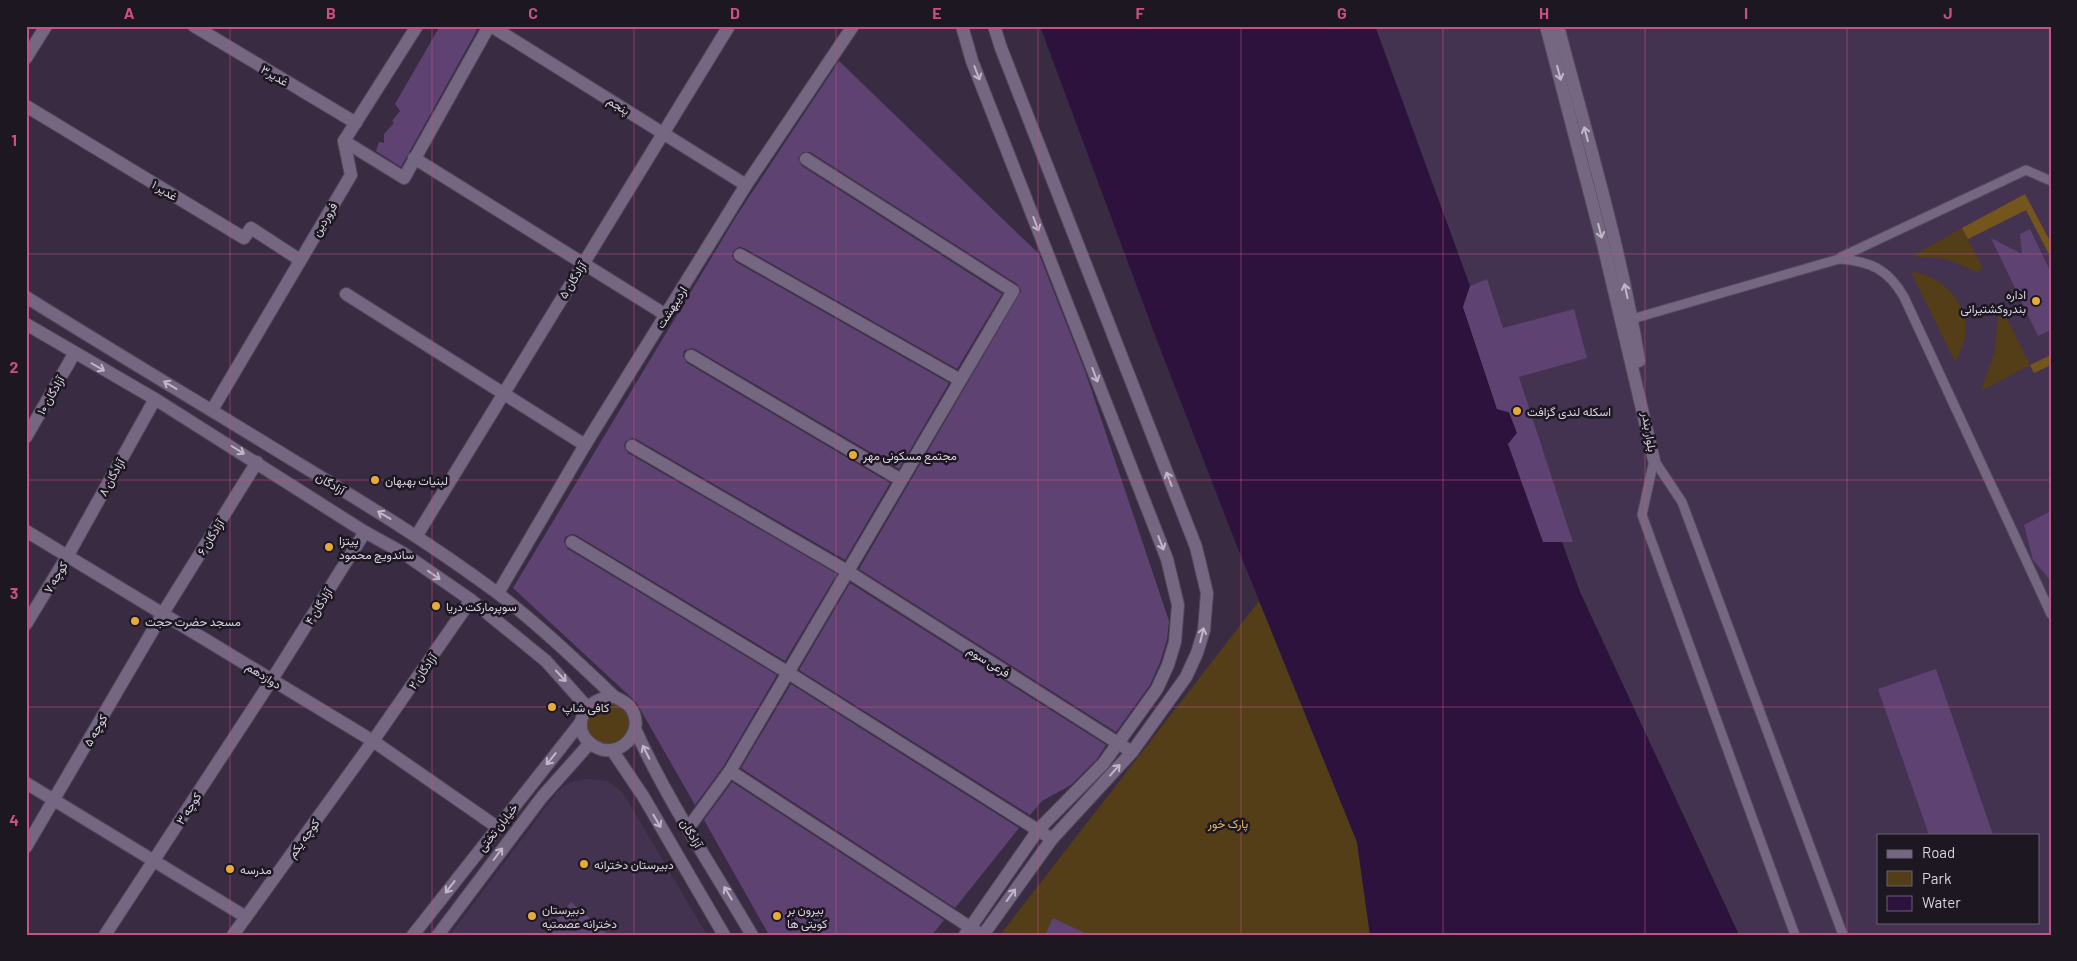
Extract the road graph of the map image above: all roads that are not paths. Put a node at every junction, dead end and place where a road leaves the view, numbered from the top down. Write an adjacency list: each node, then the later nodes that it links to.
1 (46, 26): 11 (street)
2 (194, 26): 13 (street, غدیر۳)
3 (417, 26): 13 (street)
4 (490, 26): 14 (street, پنجم); 16 (street)
5 (730, 26): 14 (street, آزادگان ۵)
6 (853, 26): 19 (street, اردیبهشت)
7 (962, 26): 67 (street, one-way to 67)
8 (994, 26): 61 (street, one-way to 8)
9 (1546, 26): 38 (street, بلوار بندر, one-way to 38)
10 (1558, 26): 27 (street, بلوار بندر, one-way to 10)
11 (26, 58)
12 (26, 106): 22 (street, غدیر ۱)
13 (356, 123): 15 (street)
14 (663, 132): 19 (street, پنجم); 23 (street, آزادگان ۵)
15 (344, 141): 16 (street); 22 (street, فروردین)
16 (414, 158): 23 (street)
17 (806, 159): 31 (street)
18 (2051, 181): 21 (lane)
19 (746, 185): 26 (street, اردیبهشت)
20 (740, 255): 31 (street)
21 (1839, 258): 27 (lane); 50 (lane)
22 (300, 260): 34 (street, فروردین)
23 (583, 263): 26 (street); 32 (street, آزادگان ۵)
24 (346, 294): 32 (street)
25 (26, 297): 34 (street, آزادگان, one-way to 25)
26 (666, 314): 36 (street, اردیبهشت)
27 (1632, 319): 38 (street, بلوار بندر)
28 (26, 324): 29 (street, آزادگان)
29 (74, 354): 33 (street, آزادگان, one-way to 33); 35 (street, آزادگان ۱۰)
30 (691, 356): 40 (street)
31 (960, 380): 40 (street)
32 (503, 393): 36 (street); 43 (street, آزادگان ۵)
33 (155, 399): 39 (street, آزادگان, one-way to 39); 45 (street, آزادگان ۸)
34 (212, 410): 43 (street, آزادگان, one-way to 34)
35 (26, 437)
36 (585, 445): 47 (street, اردیبهشت)
37 (632, 446): 46 (street, فرعی سوم)
38 (1654, 460): 80 (lane); 81 (lane)
39 (257, 462): 42 (street, آزادگان); 49 (street, آزادگان ۶)
40 (900, 480): 46 (street)
41 (26, 531): 45 (street, دوازدهم)
42 (365, 532): 48 (street, آزادگان, one-way to 48); 53 (street, آزادگان ۴)
43 (417, 535): 47 (street, آزادگان)
44 (572, 542): 52 (street)
45 (68, 555): 49 (street, دوازدهم); 51 (street, کوچه ۷)
46 (847, 571): 52 (street); 61 (street, فرعی سوم)
47 (498, 593): 54 (street, آزادگان)
48 (470, 600): 55 (street, آزادگان, one-way to 55); 58 (street, آزادگان ۲)
49 (164, 612): 53 (street, دوازدهم); 64 (street, کوچه ۵)
50 (2051, 614)
51 (26, 624)
52 (787, 672): 62 (street); 67 (street)
53 (271, 681): 58 (street, دوازدهم); 70 (street, کوچه ۳)
54 (614, 697): 55 (street); 57 (street)
55 (587, 707): 56 (street)
56 (582, 722): 59 (street); 65 (street, خیابان تختی, one-way to 65)
57 (635, 729): 60 (street); 66 (street, آزادگان, one-way to 57)
58 (373, 741): 65 (street, دوازدهم); 71 (street, کوچه یکم)
59 (590, 743): 60 (street); 76 (street, خیابان تختی, one-way to 59)
60 (612, 750): 77 (street, آزادگان, one-way to 77)
61 (1132, 752): 68 (street, one-way to 61)
62 (730, 771): 66 (street); 72 (street)
63 (26, 783): 64 (street)
64 (56, 799): 69 (street, کوچه ۵); 70 (street)
65 (497, 827): 75 (street, خیابان تختی, one-way to 75)
66 (689, 827): 78 (street, آزادگان, one-way to 66)
67 (1038, 830): 68 (street); 72 (street)
68 (1052, 839): 79 (street, one-way to 68)
69 (26, 847)
70 (153, 862): 71 (street); 73 (street, کوچه ۳)
71 (246, 917): 74 (street, کوچه یکم)
72 (968, 931): 79 (street)
73 (105, 935)
74 (233, 935)
75 (413, 935)
76 (438, 935)
77 (724, 935)
78 (752, 935)
79 (982, 935)
80 (1795, 935)
81 (1844, 935)

